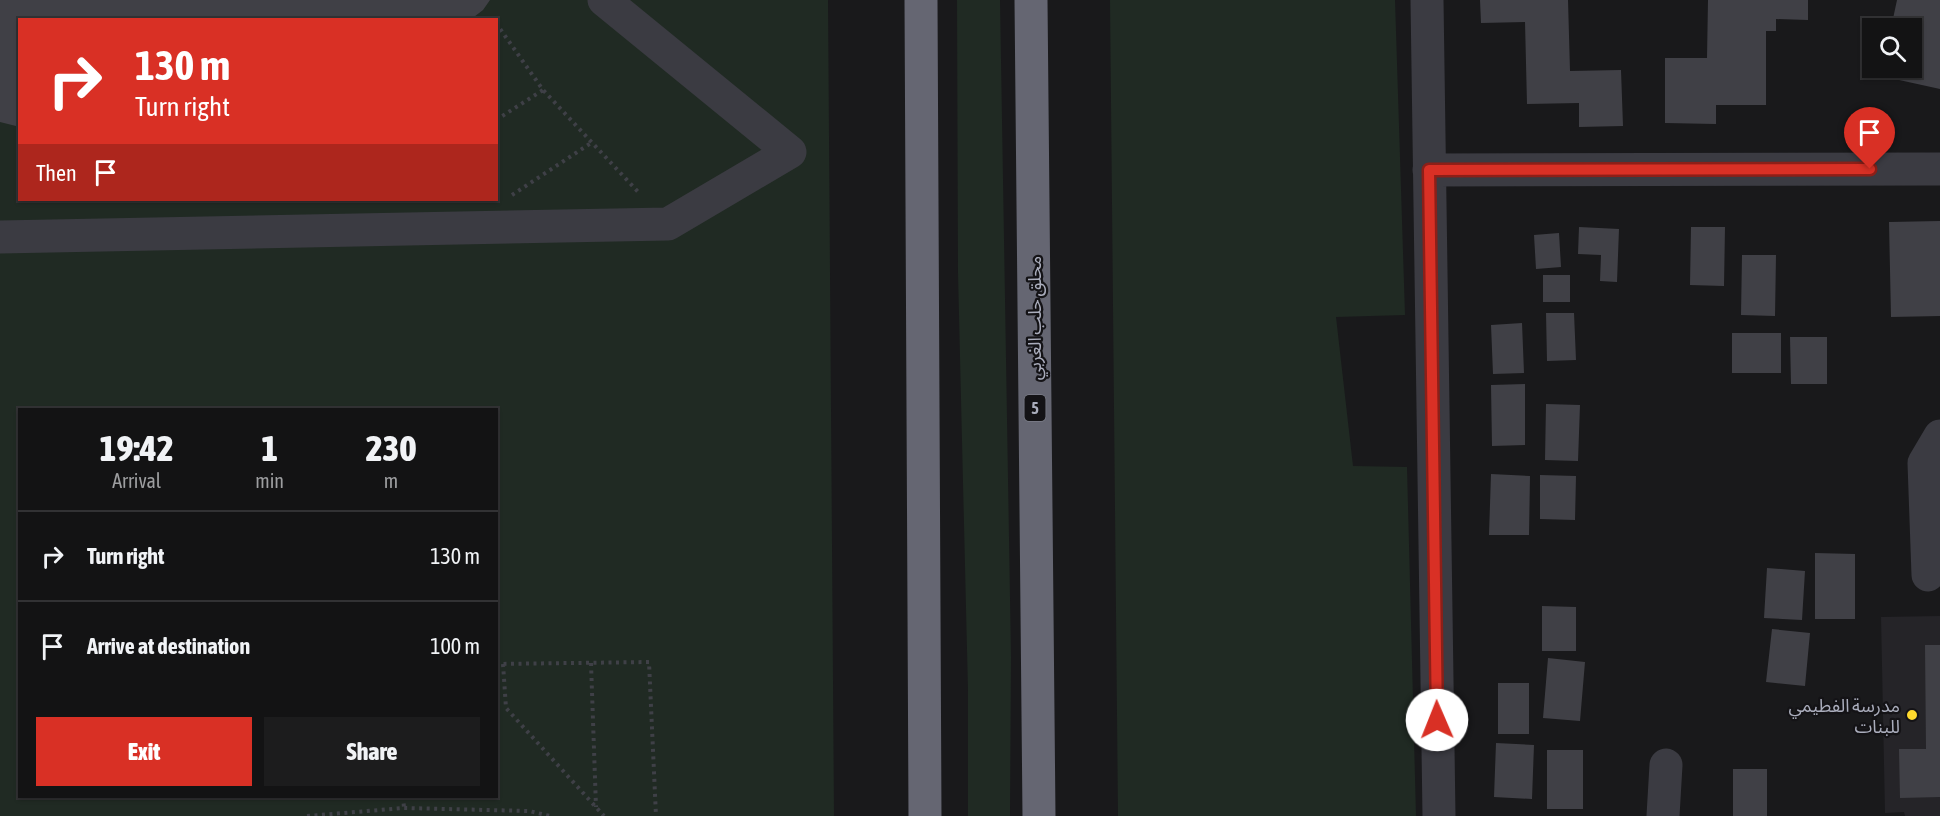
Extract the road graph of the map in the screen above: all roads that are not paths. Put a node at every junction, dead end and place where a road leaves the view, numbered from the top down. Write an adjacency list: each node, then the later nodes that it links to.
1 (604, 0): 7 (street)
2 (921, 0): 11 (highway)
3 (1031, 0): 12 (highway, محلق حلب الغربي / 5)
4 (1427, 0): 6 (street)
5 (1940, 169): 6 (street)
6 (1429, 170): 13 (street)
7 (0, 237)
8 (1940, 436): 9 (street)
9 (1928, 575)
10 (1666, 765): 14 (street)
11 (925, 816)
12 (1039, 816)
13 (1439, 816)
14 (1664, 816)

